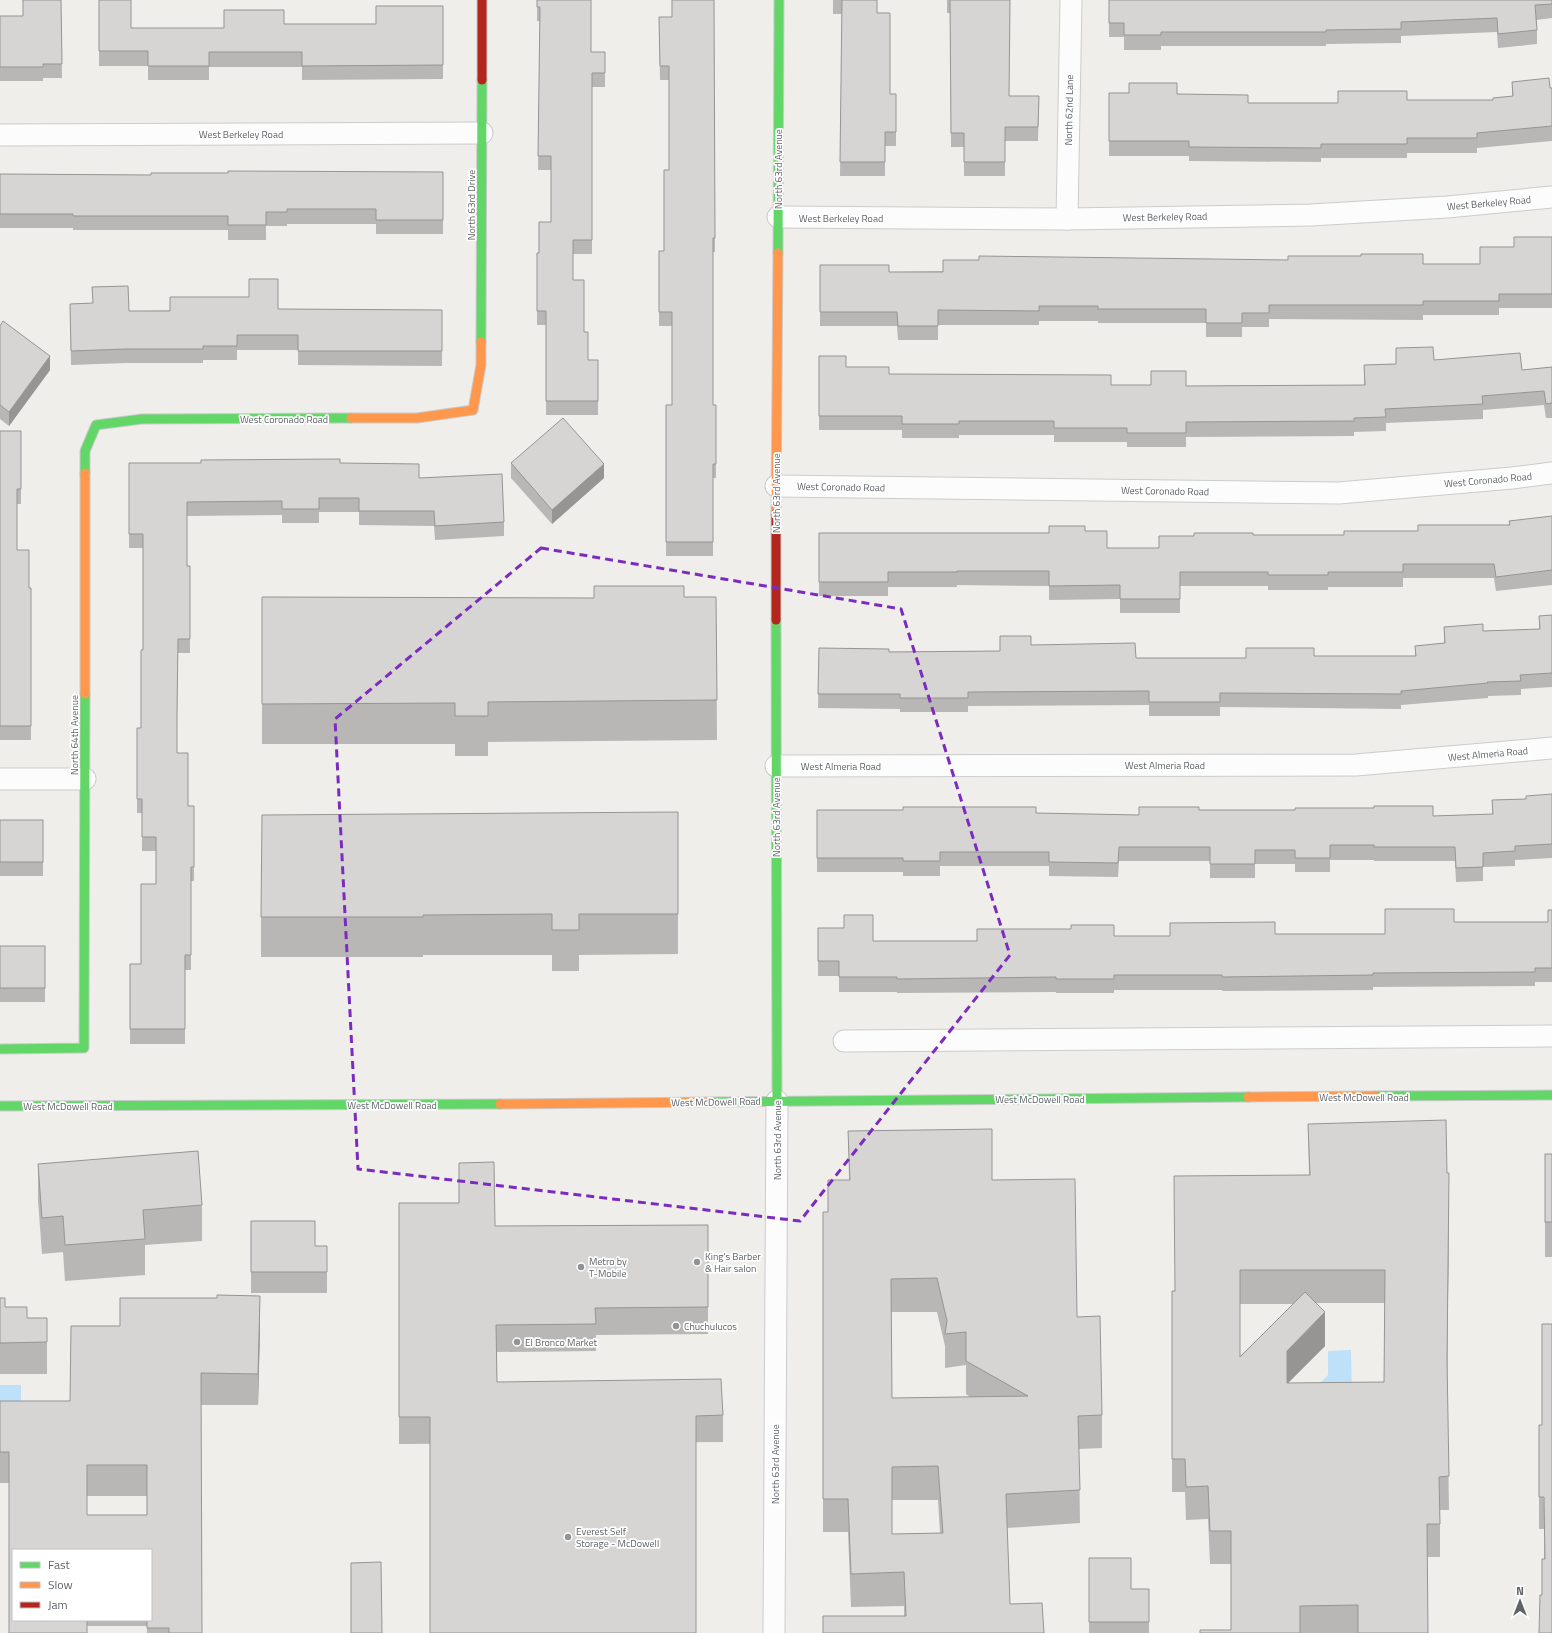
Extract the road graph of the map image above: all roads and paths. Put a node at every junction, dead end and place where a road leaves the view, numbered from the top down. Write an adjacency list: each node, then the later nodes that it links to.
1 (482, 0): 4 (street, North 63rd Drive)
2 (779, 0): 7 (street, North 63rd Avenue)
3 (1071, 0): 8 (street, North 62nd Lane)
4 (482, 133): 5 (street, West Berkeley Road); 9 (street, North 63rd Drive)
5 (0, 134)
6 (1552, 197): 8 (street, West Berkeley Road)
7 (778, 217): 8 (street, West Berkeley Road); 12 (street, North 63rd Avenue)
8 (1067, 219)
9 (473, 410): 10 (street, West Coronado Road)
10 (96, 425): 16 (street, North 64th Avenue)
11 (1552, 473): 12 (street, West Coronado Road)
12 (776, 486): 14 (street, North 63rd Avenue)
13 (1552, 748): 14 (street, West Almeria Road)
14 (776, 766): 21 (street, North 63rd Avenue)
15 (0, 779): 16 (street)
16 (85, 779): 19 (street, North 64th Avenue)
17 (1552, 1036): 18 (street)
18 (844, 1041)
19 (0, 1049)
20 (1552, 1095): 21 (street, West McDowell Road)
21 (777, 1101): 22 (street, West McDowell Road); 23 (street, North 63rd Avenue)
22 (0, 1106)
23 (774, 1633)

